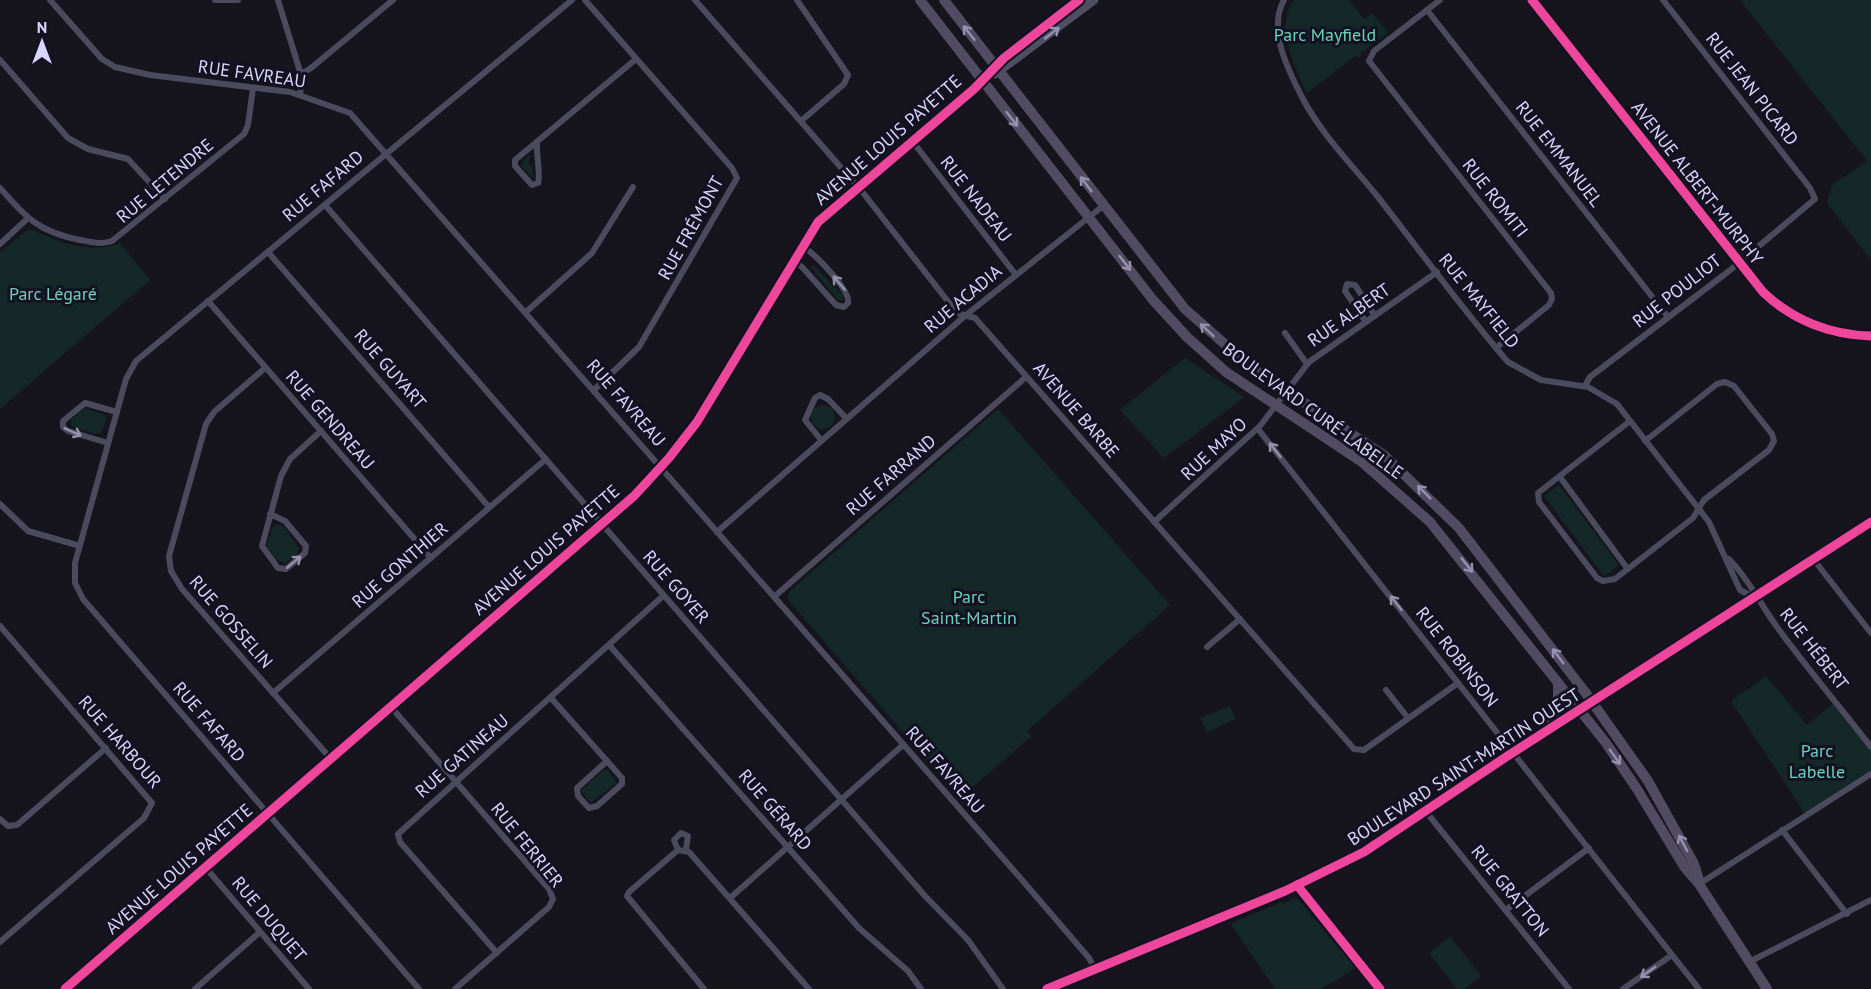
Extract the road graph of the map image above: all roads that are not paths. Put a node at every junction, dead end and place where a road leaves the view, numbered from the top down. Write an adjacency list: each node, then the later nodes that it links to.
1 (50, 0): 24 (street, RUE FAVREAU)
2 (215, 0): 3 (street)
3 (238, 0)
4 (278, 0): 22 (street)
5 (393, 0): 22 (street)
6 (572, 0): 29 (street, RUE FAFARD)
7 (585, 0): 19 (street, RUE FRÉMONT)
8 (695, 0): 26 (street, AVENUE BARBE)
9 (797, 0): 26 (street)
10 (920, 0): 23 (main road, BOULEVARD CURÉ-LABELLE)
11 (944, 0): 21 (main road, BOULEVARD CURÉ-LABELLE, one-way to 11)
12 (1079, 0): 21 (street)
13 (1094, 0): 21 (street, one-way to 13)
14 (1284, 0): 44 (street, RUE MAYFIELD)
15 (1440, 0): 18 (street)
16 (1532, 0): 43 (street, AVENUE ALBERT-MURPHY)
17 (1663, 0): 33 (street, RUE JEAN PICARD)
18 (1427, 10): 50 (street, RUE EMMANUEL); 54 (street, RUE ROMITI)
19 (636, 59): 27 (street); 59 (street, RUE FRÉMONT)
20 (0, 60): 34 (street)
21 (997, 69): 23 (street, AVENUE LOUIS PAYETTE); 36 (main road, BOULEVARD CURÉ-LABELLE, one-way to 21)
22 (301, 74): 25 (street)
23 (983, 80): 28 (street, AVENUE LOUIS PAYETTE); 37 (main road, BOULEVARD CURÉ-LABELLE, one-way to 37)
24 (253, 88): 25 (street, RUE FAVREAU); 34 (street, RUE LETENDRE)
25 (300, 94): 29 (street, RUE FAVREAU)
26 (801, 121): 31 (street, AVENUE BARBE)
27 (537, 142): 27 (street)
28 (913, 142): 31 (street, AVENUE LOUIS PAYETTE); 45 (street, RUE NADEAU)
29 (386, 153): 35 (street, RUE FAFARD); 47 (street, RUE FAVREAU)
30 (633, 187): 47 (street)
31 (857, 187): 40 (street, AVENUE LOUIS PAYETTE); 48 (street, AVENUE BARBE)
32 (0, 188): 38 (street, RUE LETENDRE)
33 (1815, 198): 43 (street, RUE POULIOT)
34 (165, 199): 38 (street, RUE LETENDRE)
35 (325, 205): 41 (street, RUE FAFARD); 70 (street, RUE GOYER)
36 (1103, 206): 37 (street, RUE ACADIA); 60 (main road, BOULEVARD CURÉ-LABELLE, one-way to 36)
37 (1089, 217): 45 (street, RUE ACADIA); 61 (main road, BOULEVARD CURÉ-LABELLE, one-way to 61)
38 (27, 219): 39 (street)
39 (0, 244)
40 (802, 246): 42 (street, AVENUE LOUIS PAYETTE); 42 (street, one-way to 40)
41 (268, 252): 46 (street, RUE FAFARD); 74 (street, RUE GUYART)
42 (793, 260): 71 (street, AVENUE LOUIS PAYETTE)
43 (1738, 262): 50 (street, RUE POULIOT); 53 (street, AVENUE ALBERT-MURPHY)
44 (1437, 272): 49 (street, RUE ALBERT); 54 (street, RUE MAYFIELD)
45 (1016, 275): 48 (street, RUE ACADIA)
46 (208, 301): 56 (street, RUE GENDREAU); 62 (street, RUE FAFARD)
47 (526, 312): 59 (street, RUE FAVREAU)
48 (966, 315): 57 (street, AVENUE BARBE); 63 (street, RUE ACADIA)
49 (1375, 316): 51 (street, RUE ALBERT); 51 (street)
50 (1668, 317): 58 (street, RUE POULIOT)
51 (1366, 322): 55 (street, RUE ALBERT)
52 (1285, 333): 55 (street)
53 (1871, 336)
54 (1496, 348): 58 (street, RUE MAYFIELD)
55 (1307, 364): 60 (street, RUE ALBERT)
56 (265, 368): 66 (street, RUE GENDREAU); 97 (street, RUE GOSSELIN)
57 (1026, 377): 77 (street, AVENUE BARBE); 87 (street, RUE FARRAND)
58 (1585, 386): 64 (street, RUE MAYFIELD)
59 (594, 390): 71 (street, RUE FAVREAU)
60 (1287, 391): 61 (street, RUE MAYO); 99 (main road, BOULEVARD CURÉ-LABELLE, one-way to 60)
61 (1275, 406): 65 (street, RUE MAYO); 95 (main road, BOULEVARD CURÉ-LABELLE, one-way to 95)
62 (117, 412): 69 (street, RUE FAFARD); 69 (street, one-way to 69)
63 (846, 418): 67 (street, RUE ACADIA); 67 (street)
64 (1630, 421): 68 (street, RUE MAYFIELD); 72 (street)
65 (1258, 429): 77 (street, RUE MAYO); 94 (street, RUE ROBINSON, one-way to 65)
66 (321, 431): 76 (street); 83 (street, RUE GENDREAU)
67 (821, 440): 80 (street, RUE ACADIA)
68 (1645, 441): 75 (street, RUE MAYFIELD); 75 (street)
69 (108, 443): 81 (street, RUE FAFARD)
70 (546, 459): 74 (street, RUE GONTHIER); 79 (street, RUE GOYER)
71 (661, 467): 79 (street, AVENUE LOUIS PAYETTE); 80 (street, RUE FAVREAU)
72 (1560, 477): 85 (street); 85 (street)
73 (0, 504): 81 (street)
74 (489, 507): 83 (street, RUE GONTHIER)
75 (1699, 509): 82 (street, RUE MAYFIELD); 85 (street)
76 (270, 514): 76 (street, one-way to 76)
77 (1154, 522): 89 (street, AVENUE BARBE)
78 (1871, 522): 84 (street, BOULEVARD SAINT-MARTIN OUEST)
79 (602, 524): 86 (street, RUE GOYER); 100 (street, AVENUE LOUIS PAYETTE)
80 (717, 532): 87 (street, RUE FAVREAU)
81 (80, 546): 113 (street, RUE FAFARD)
82 (1727, 557): 88 (street, RUE MAYFIELD); 88 (street, RUE MAYFIELD)
83 (431, 558): 97 (street, RUE GONTHIER)
84 (1814, 560): 88 (street, BOULEVARD SAINT-MARTIN OUEST); 91 (street)
85 (1627, 568)
86 (663, 596): 92 (street, RUE GATINEAU); 112 (street, RUE GOYER)
87 (775, 596): 104 (street, RUE FAVREAU)
88 (1755, 599): 99 (street, BOULEVARD SAINT-MARTIN OUEST); 105 (street, RUE HÉBERT)
89 (1240, 619): 93 (street); 102 (street, AVENUE BARBE)
90 (0, 626): 106 (street, RUE HARBOUR)
91 (1871, 633)
92 (610, 646): 98 (street, RUE GATINEAU); 117 (street, RUE GÉRARD)
93 (1207, 647)
94 (1458, 682): 102 (street, AVENUE BARBE); 107 (street, RUE ROBINSON)
95 (1558, 683): 101 (main road, BOULEVARD CURÉ-LABELLE); 103 (main road)
96 (1386, 690): 102 (street)
97 (273, 693): 108 (street, RUE GOSSELIN)
98 (551, 698): 109 (street); 111 (street, RUE GATINEAU)
99 (1592, 703): 101 (street, BOULEVARD SAINT-MARTIN OUEST); 120 (main road, BOULEVARD CURÉ-LABELLE, one-way to 99)
100 (391, 707): 108 (street, AVENUE LOUIS PAYETTE); 111 (street, RUE FERRIER)
101 (1580, 710): 103 (street, BOULEVARD SAINT-MARTIN OUEST); 120 (main road, BOULEVARD CURÉ-LABELLE, one-way to 120)
102 (1408, 718)
103 (1548, 731): 107 (street, BOULEVARD SAINT-MARTIN OUEST)
104 (903, 745): 112 (street); 131 (street, RUE FAVREAU)
105 (1871, 747)
106 (106, 748): 115 (street); 127 (street, RUE HARBOUR)
107 (1513, 753): 114 (street, BOULEVARD SAINT-MARTIN OUEST); 118 (street, RUE ROBINSON)
108 (331, 759): 113 (street, AVENUE LOUIS PAYETTE)
109 (607, 761): 109 (street)
110 (1871, 774): 116 (street)
111 (455, 782): 128 (street, RUE GATINEAU); 128 (street, RUE FERRIER)
112 (841, 799): 117 (street); 140 (street, RUE GOYER)
113 (268, 813): 119 (street, AVENUE LOUIS PAYETTE); 135 (street, RUE FAFARD)
114 (1427, 813): 121 (street, BOULEVARD SAINT-MARTIN OUEST); 124 (street, RUE GRATTON)
115 (0, 819)
116 (1782, 830): 120 (street); 125 (street)
117 (788, 847): 122 (street); 139 (street, RUE GÉRARD)
118 (1589, 848): 124 (street); 129 (street, RUE ROBINSON)
119 (206, 868): 126 (street, RUE DUQUET); 132 (street, AVENUE LOUIS PAYETTE)
120 (1699, 884): 130 (main road, BOULEVARD CURÉ-LABELLE)
121 (1297, 885): 131 (street, BOULEVARD SAINT-MARTIN OUEST); 142 (street)
122 (729, 898): 137 (street); 138 (street)
123 (1871, 900): 125 (street)
124 (1506, 910): 143 (street, RUE GRATTON)
125 (1847, 914): 130 (street)
126 (260, 932): 133 (street); 134 (street, RUE DUQUET)
127 (0, 941)
128 (496, 953): 136 (street, RUE FERRIER)
129 (1672, 955): 144 (street, one-way to 144); 145 (street, RUE ROBINSON)
130 (1749, 962): 146 (main road, BOULEVARD CURÉ-LABELLE)
131 (1095, 969): 141 (street, BOULEVARD SAINT-MARTIN OUEST)
132 (65, 989)
133 (195, 989)
134 (309, 989)
135 (419, 989)
136 (455, 989)
137 (704, 989)
138 (809, 989)
139 (921, 989)
140 (1003, 989)
141 (1047, 989)
142 (1380, 989)
143 (1569, 989)
144 (1623, 989)
145 (1699, 989)
146 (1767, 989)

